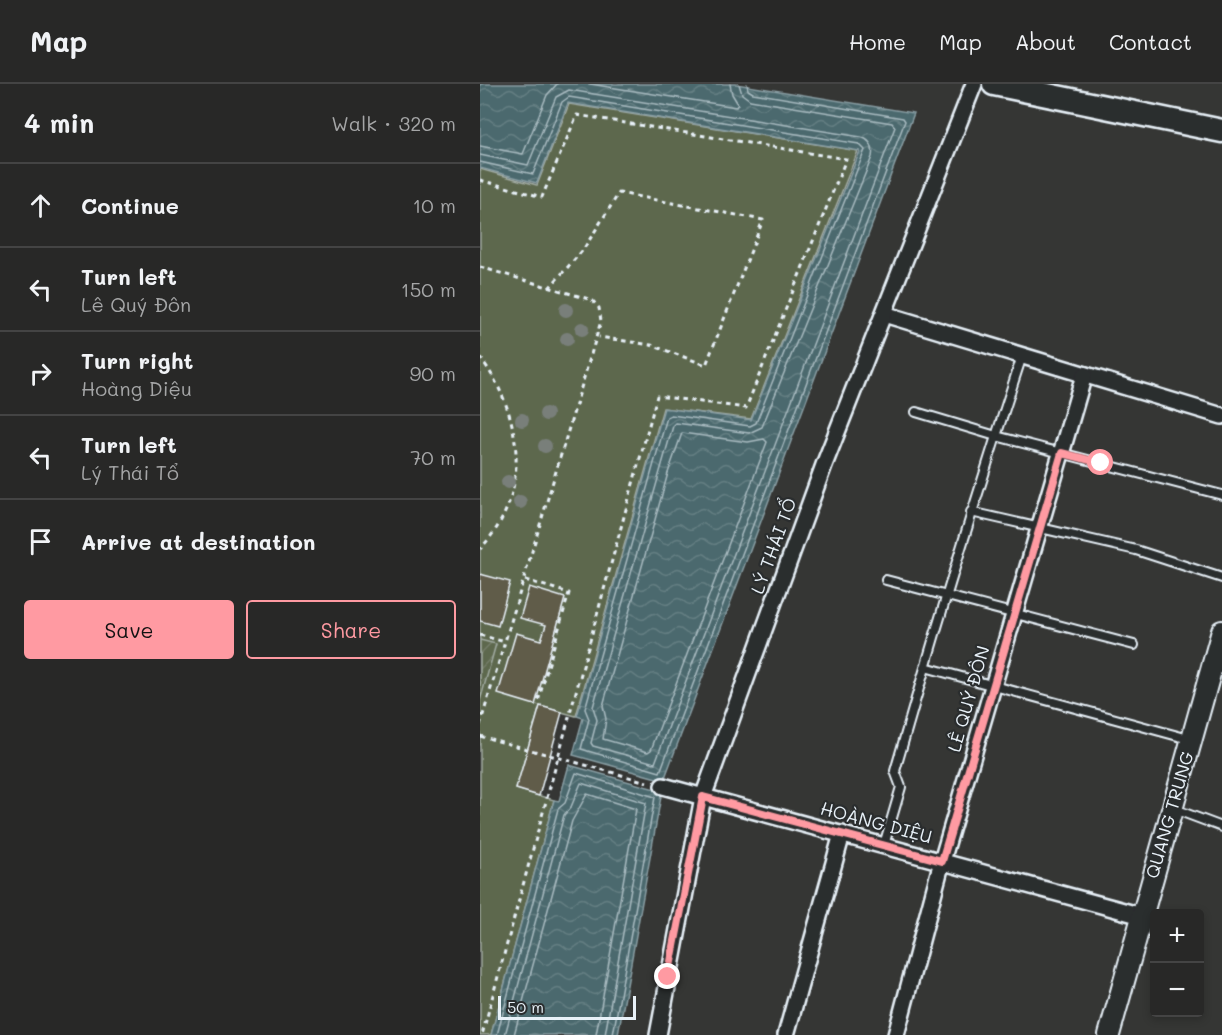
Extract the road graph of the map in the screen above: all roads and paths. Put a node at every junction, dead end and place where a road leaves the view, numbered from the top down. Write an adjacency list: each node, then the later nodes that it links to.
1 (974, 84): 7 (street, LÝ THÁI TỔ)
2 (994, 84): 3 (main road)
3 (1222, 131)
4 (480, 180): 35 (path)
5 (480, 267): 6 (path)
6 (549, 288): 8 (path); 8 (path)
7 (884, 314): 9 (street); 37 (street, LÝ THÁI TỔ)
8 (599, 337): 21 (path)
9 (1022, 356): 11 (street); 14 (lane)
10 (480, 358): 19 (path)
11 (1084, 375): 13 (street); 15 (street, LÊ QUÝ ĐÔN)
12 (916, 412): 14 (lane)
13 (1222, 416)
14 (996, 436): 15 (lane); 17 (lane)
15 (1062, 453): 16 (lane); 18 (street, LÊ QUÝ ĐÔN)
16 (1222, 495)
17 (971, 512): 18 (lane); 23 (lane)
18 (1039, 529): 20 (lane); 24 (street, LÊ QUÝ ĐÔN)
19 (480, 549)
20 (1222, 578)
21 (525, 579): 27 (path); 31 (path)
22 (886, 580): 23 (lane)
23 (945, 596): 24 (lane); 29 (lane)
24 (1015, 613): 28 (lane); 30 (street, LÊ QUÝ ĐÔN)
25 (1222, 630): 34 (street, QUANG TRUNG)
26 (480, 635): 27 (path)
27 (505, 642): 32 (path)
28 (1134, 645)
29 (925, 667): 30 (lane); 41 (lane)
30 (993, 687): 34 (lane); 42 (street, LÊ QUÝ ĐÔN)
31 (537, 705)
32 (480, 725)
33 (480, 736): 35 (path)
34 (1192, 740): 38 (street, QUANG TRUNG)
35 (557, 757): 36 (path); 44 (path)
36 (663, 786): 37 (street, HOÀNG DIỆU)
37 (703, 797): 40 (street, HOÀNG DIỆU); 45 (street, LÝ THÁI TỔ)
38 (1172, 809): 39 (lane); 43 (street, QUANG TRUNG)
39 (1222, 826)
40 (842, 834): 41 (street, HOÀNG DIỆU); 46 (street)
41 (884, 845): 42 (street, HOÀNG DIỆU)
42 (942, 861): 43 (street, HOÀNG DIỆU); 47 (street, LÊ QUÝ ĐÔN)
43 (1142, 916): 48 (street, QUANG TRUNG)
44 (482, 1035)
45 (658, 1035)
46 (786, 1035)
47 (896, 1035)
48 (1109, 1035)

